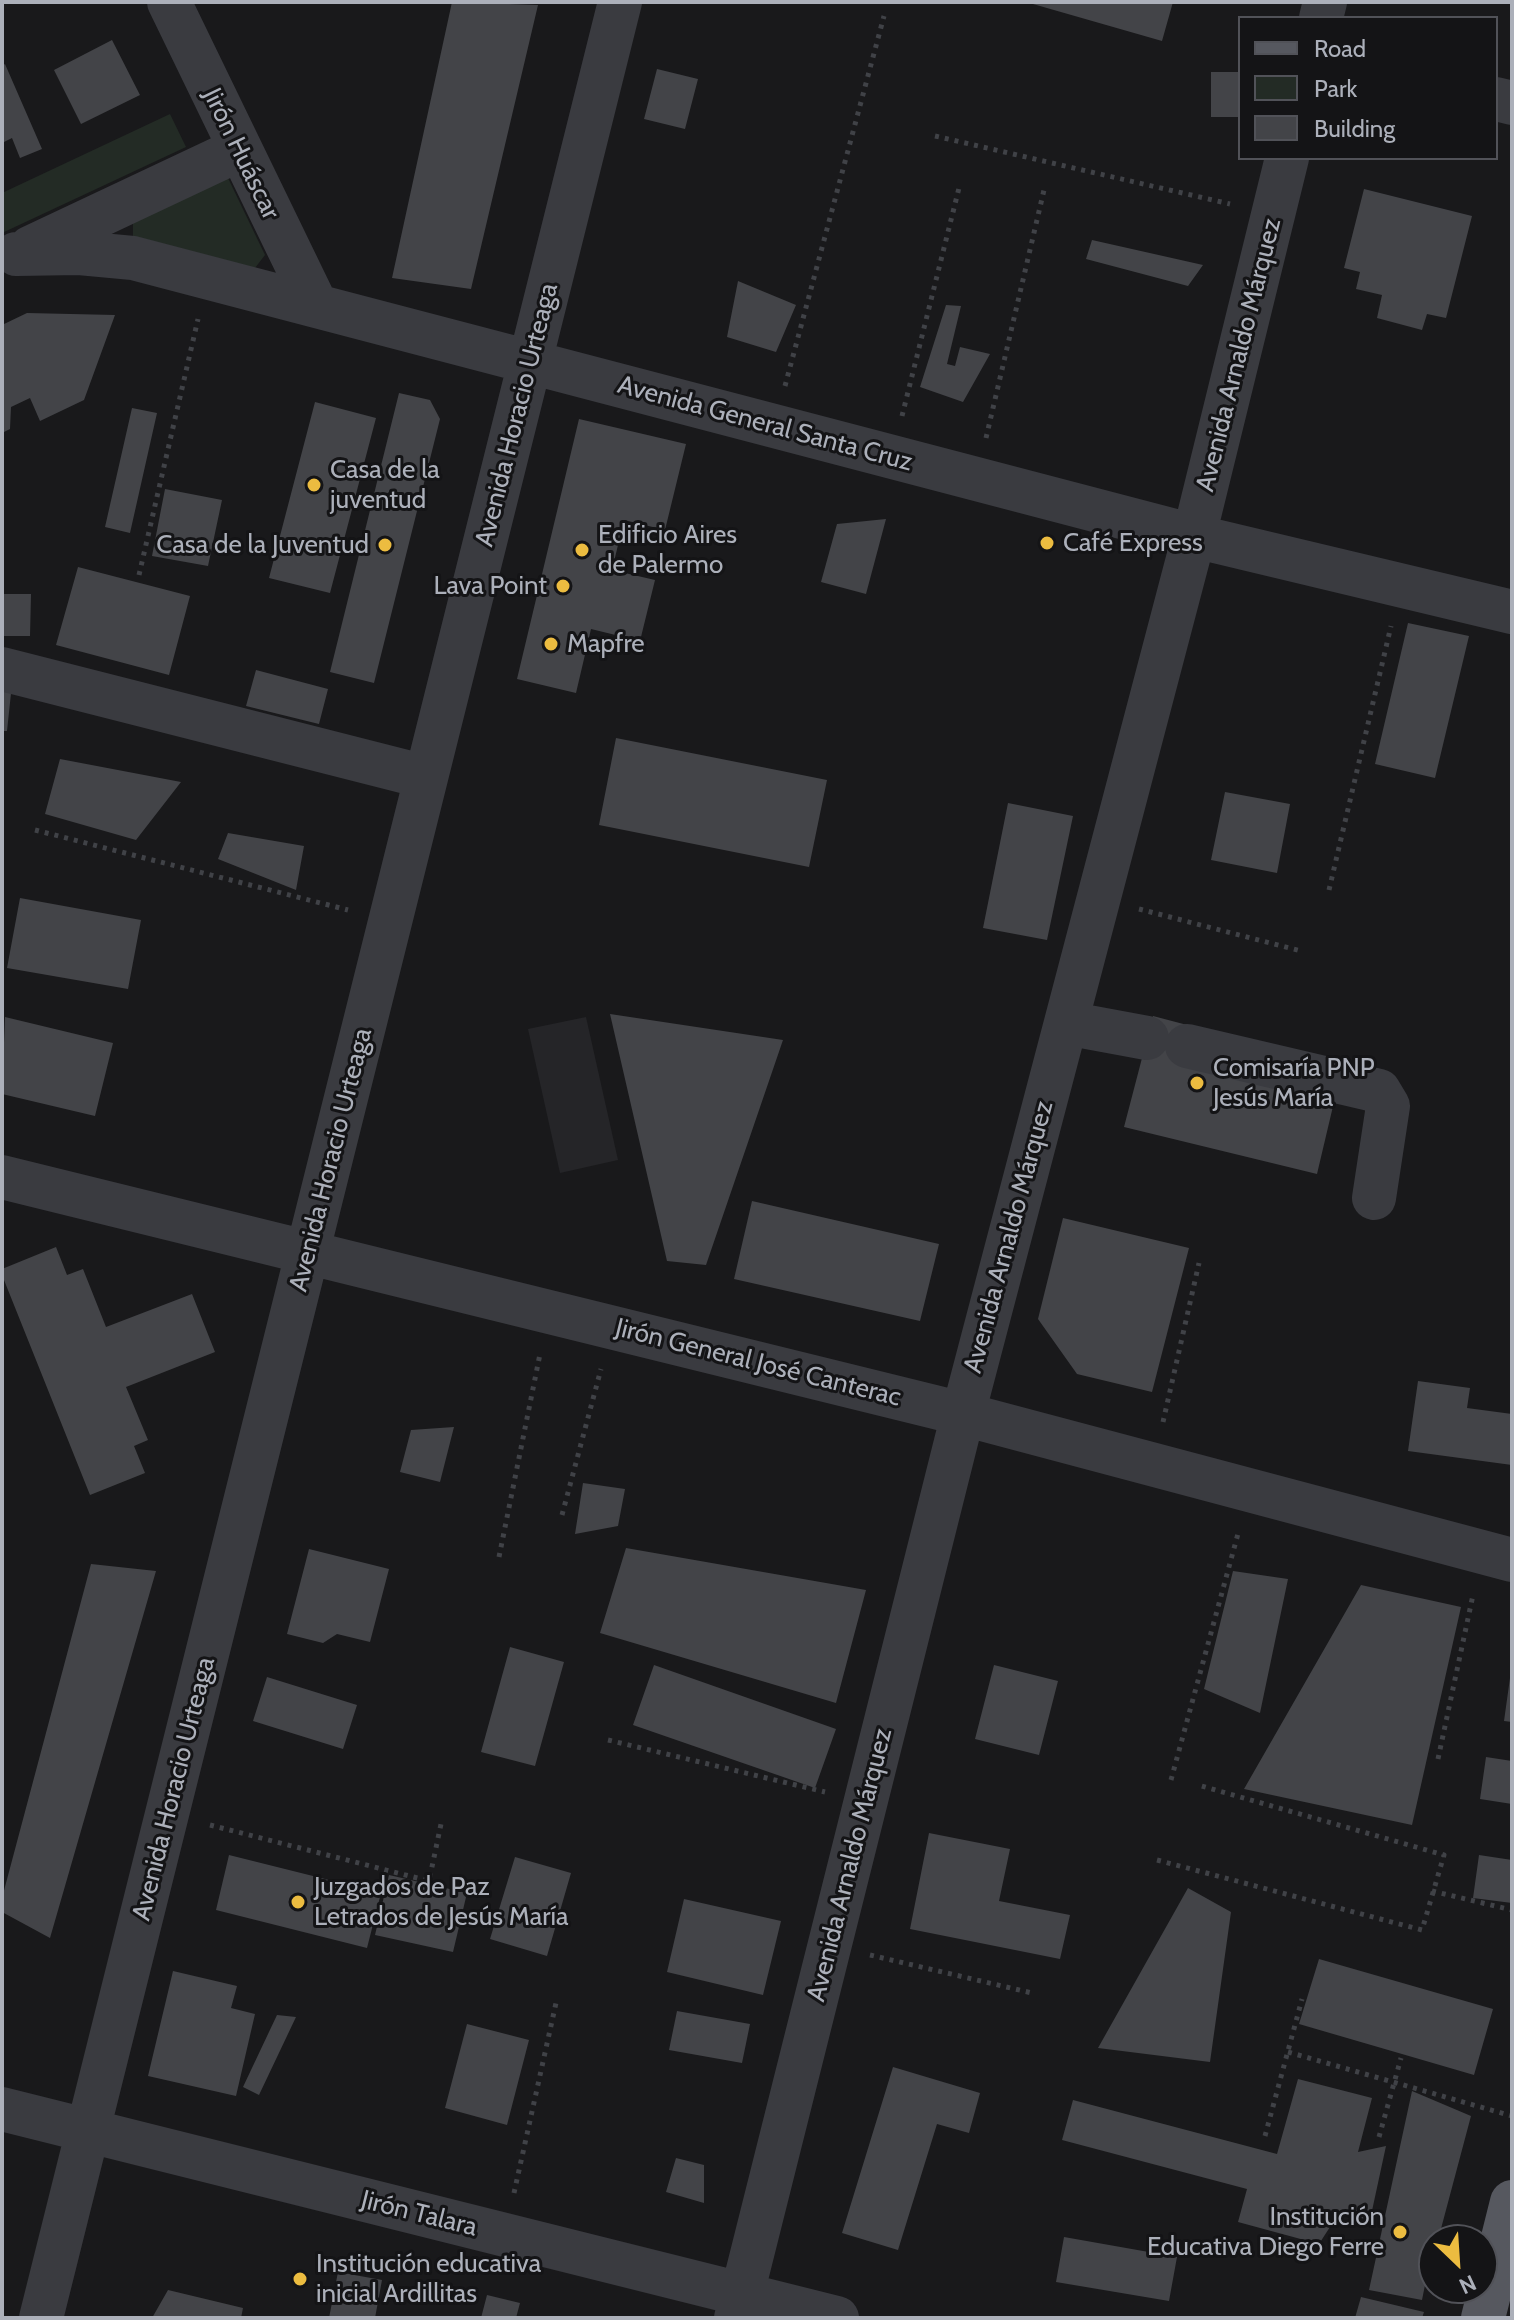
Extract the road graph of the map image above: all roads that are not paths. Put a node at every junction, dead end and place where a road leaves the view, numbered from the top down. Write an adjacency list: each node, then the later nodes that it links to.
1 (169, 2): 3 (street, Jirón Huáscar)
2 (620, 2): 7 (street, Avenida Horacio Urteaga)
3 (238, 150): 5 (street, Avenida General Santa Cruz); 6 (street, Jirón Huáscar)
4 (1286, 160): 8 (street, Avenida Arnaldo Márquez)
5 (9, 258): 6 (street, Avenida General Santa Cruz)
6 (316, 305): 7 (street, Avenida General Santa Cruz)
7 (530, 363): 8 (street, Avenida General Santa Cruz); 11 (street, Avenida Horacio Urteaga)
8 (1194, 536): 9 (street, Avenida General Santa Cruz); 12 (street, Avenida Arnaldo Márquez)
9 (1512, 612)
10 (2, 669): 11 (street)
11 (426, 777): 15 (street, Avenida Horacio Urteaga)
12 (1066, 1023): 14 (street); 16 (street, Avenida Arnaldo Márquez)
13 (2, 1177): 15 (street, Jirón General José Canterac)
14 (1374, 1198)
15 (308, 1251): 16 (street, Jirón General José Canterac); 19 (street, Avenida Horacio Urteaga)
16 (963, 1414): 17 (street, Jirón General José Canterac); 21 (street, Avenida Arnaldo Márquez)
17 (1497, 1556)
18 (2, 2109): 19 (street, Jirón Talara)
19 (88, 2131): 21 (street, Jirón Talara); 22 (street, Avenida Horacio Urteaga)
20 (1512, 2202): 24 (main road)
21 (739, 2306): 23 (street, Jirón Talara)
22 (41, 2318)
23 (837, 2318)
24 (1483, 2318)

